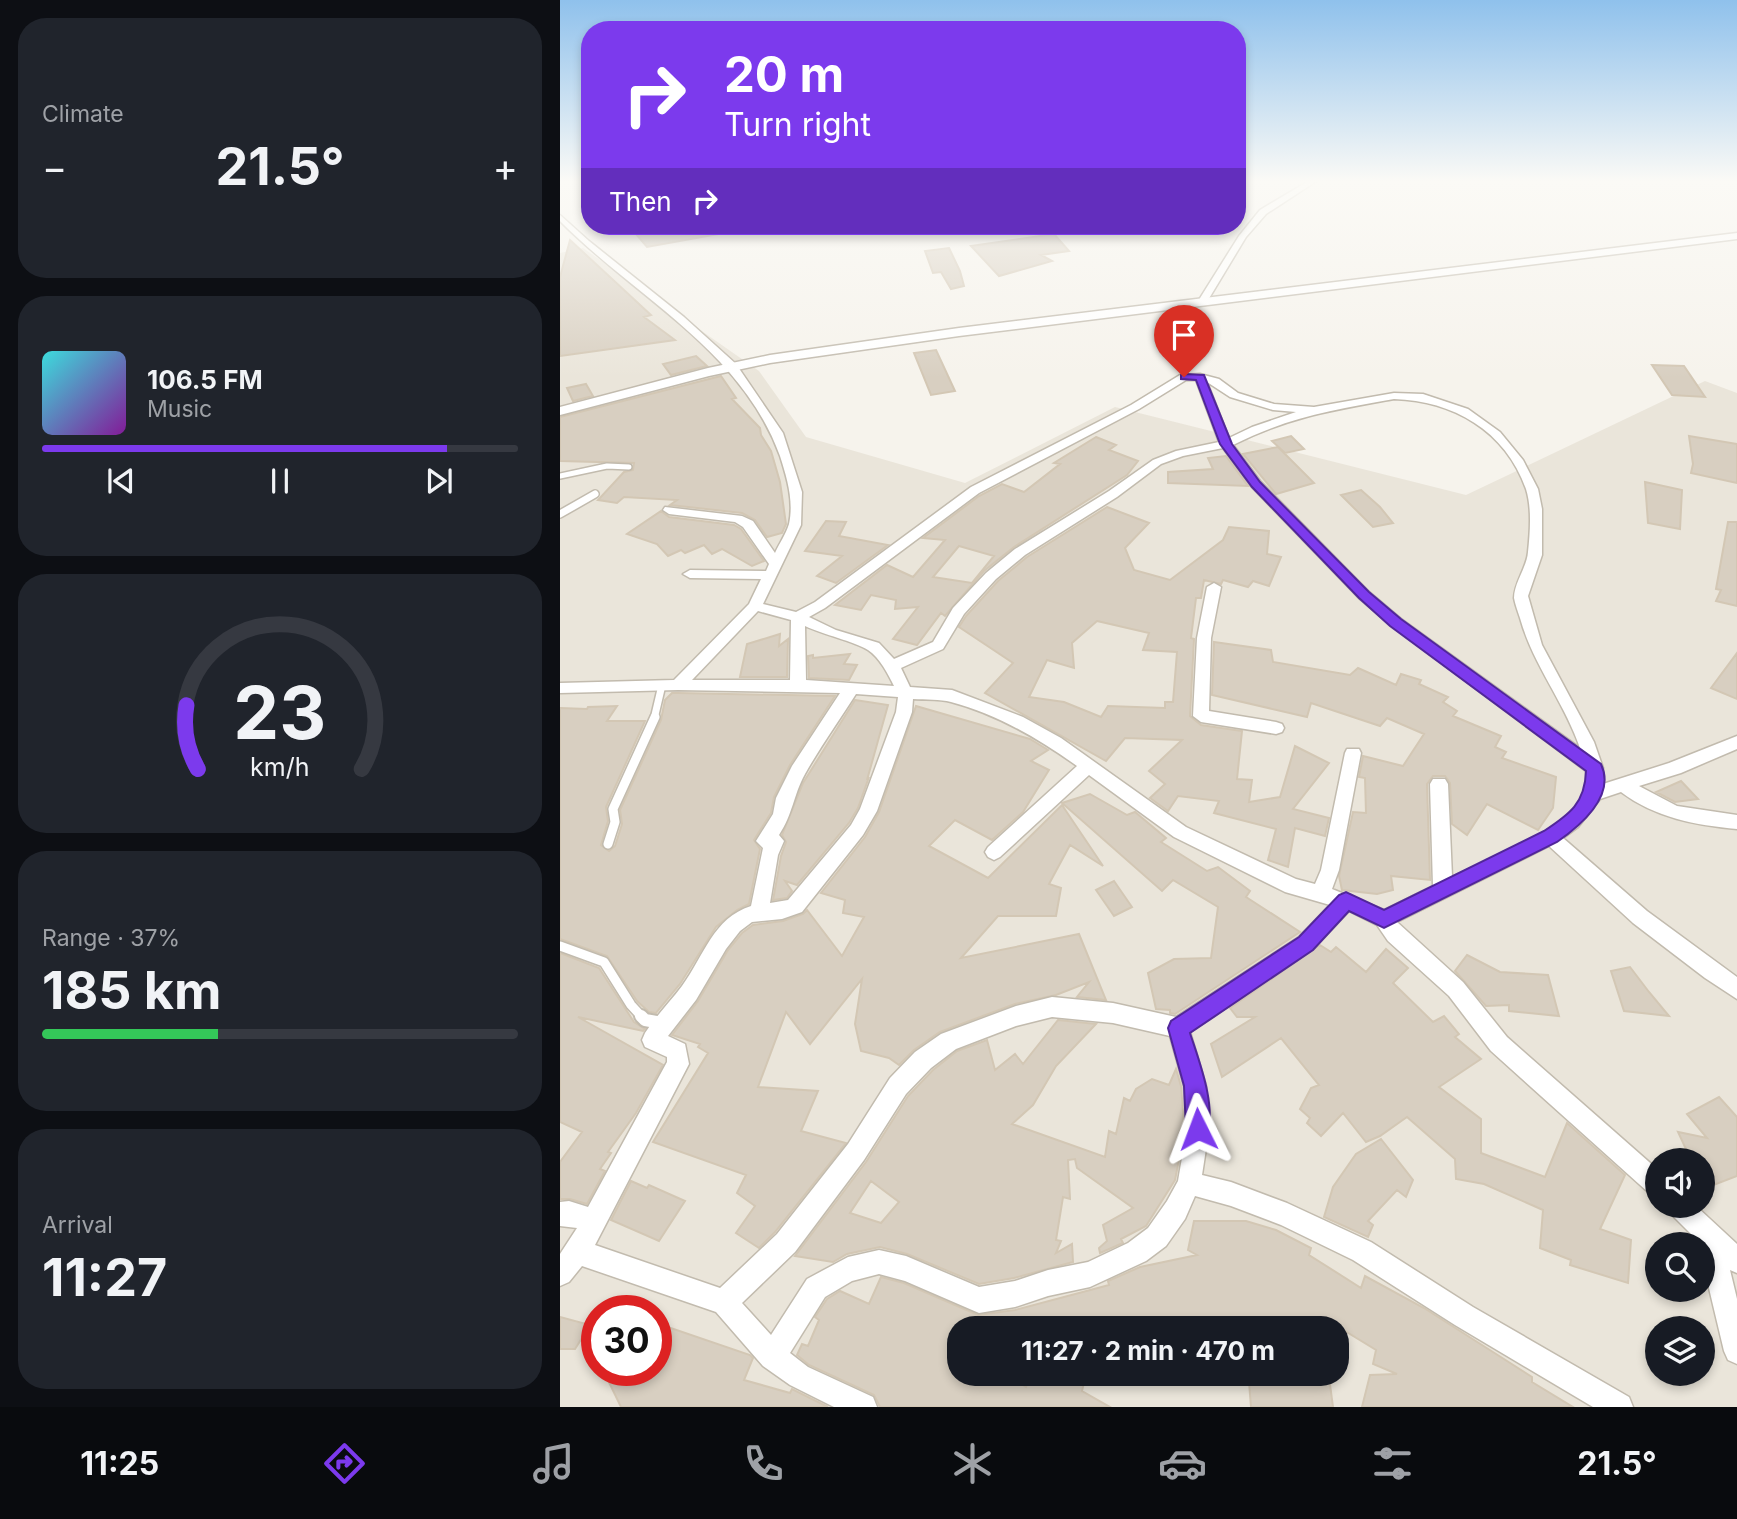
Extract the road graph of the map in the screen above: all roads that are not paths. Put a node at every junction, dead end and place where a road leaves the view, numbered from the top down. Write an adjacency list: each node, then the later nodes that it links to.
1 (592, 248): 5 (street)
2 (1236, 248): 4 (street)
3 (1644, 248): 4 (street)
4 (1202, 303): 5 (street)
5 (732, 366): 8 (street); 15 (street)
6 (1200, 377): 7 (street); 9 (street); 19 (street)
7 (1314, 410): 9 (street); 30 (street)
8 (560, 411)
9 (1226, 444): 20 (street); 30 (street)
10 (629, 467): 11 (lane)
11 (560, 476)
12 (595, 494): 14 (lane)
13 (669, 510): 15 (street)
14 (560, 514)
15 (774, 570): 16 (street); 18 (street)
16 (690, 574)
17 (1214, 587): 26 (street)
18 (755, 606): 19 (street); 21 (street)
19 (798, 617): 20 (street); 22 (street)
20 (892, 666): 25 (street)
21 (670, 685): 22 (street); 23 (street); 36 (lane)
22 (798, 686): 24 (street)
23 (560, 688)
24 (851, 689): 25 (street); 41 (street)
25 (906, 694): 29 (street); 41 (street)
26 (1276, 728)
27 (1737, 742): 32 (street)
28 (1353, 753): 39 (street)
29 (1088, 766): 37 (street); 39 (street)
30 (1595, 768): 33 (street)
31 (1439, 784): 38 (street)
32 (1623, 784): 33 (street); 34 (street)
33 (1594, 794): 35 (street)
34 (1737, 822)
35 (1551, 837): 38 (street); 44 (street)
36 (608, 844)
37 (994, 852)
38 (1443, 890): 42 (street)
39 (1320, 895): 40 (street)
40 (1346, 901): 42 (street); 46 (street)
41 (759, 913): 45 (street)
42 (1384, 919): 47 (street)
43 (560, 946): 45 (lane)
44 (1737, 989)
45 (662, 1023): 51 (street)
46 (1178, 1028): 48 (street); 58 (street)
47 (1645, 1174)
48 (1189, 1183): 60 (street); 62 (street)
49 (560, 1214): 51 (street)
50 (1691, 1218): 52 (street)
51 (594, 1221): 54 (street)
52 (1706, 1232)
53 (1715, 1241): 55 (street)
54 (578, 1252): 57 (street); 58 (street)
55 (1737, 1261)
56 (1715, 1262): 59 (street)
57 (560, 1273)
58 (724, 1302): 60 (street)
59 (1737, 1351)
60 (772, 1357): 61 (street)
61 (863, 1407)
62 (1619, 1407)

